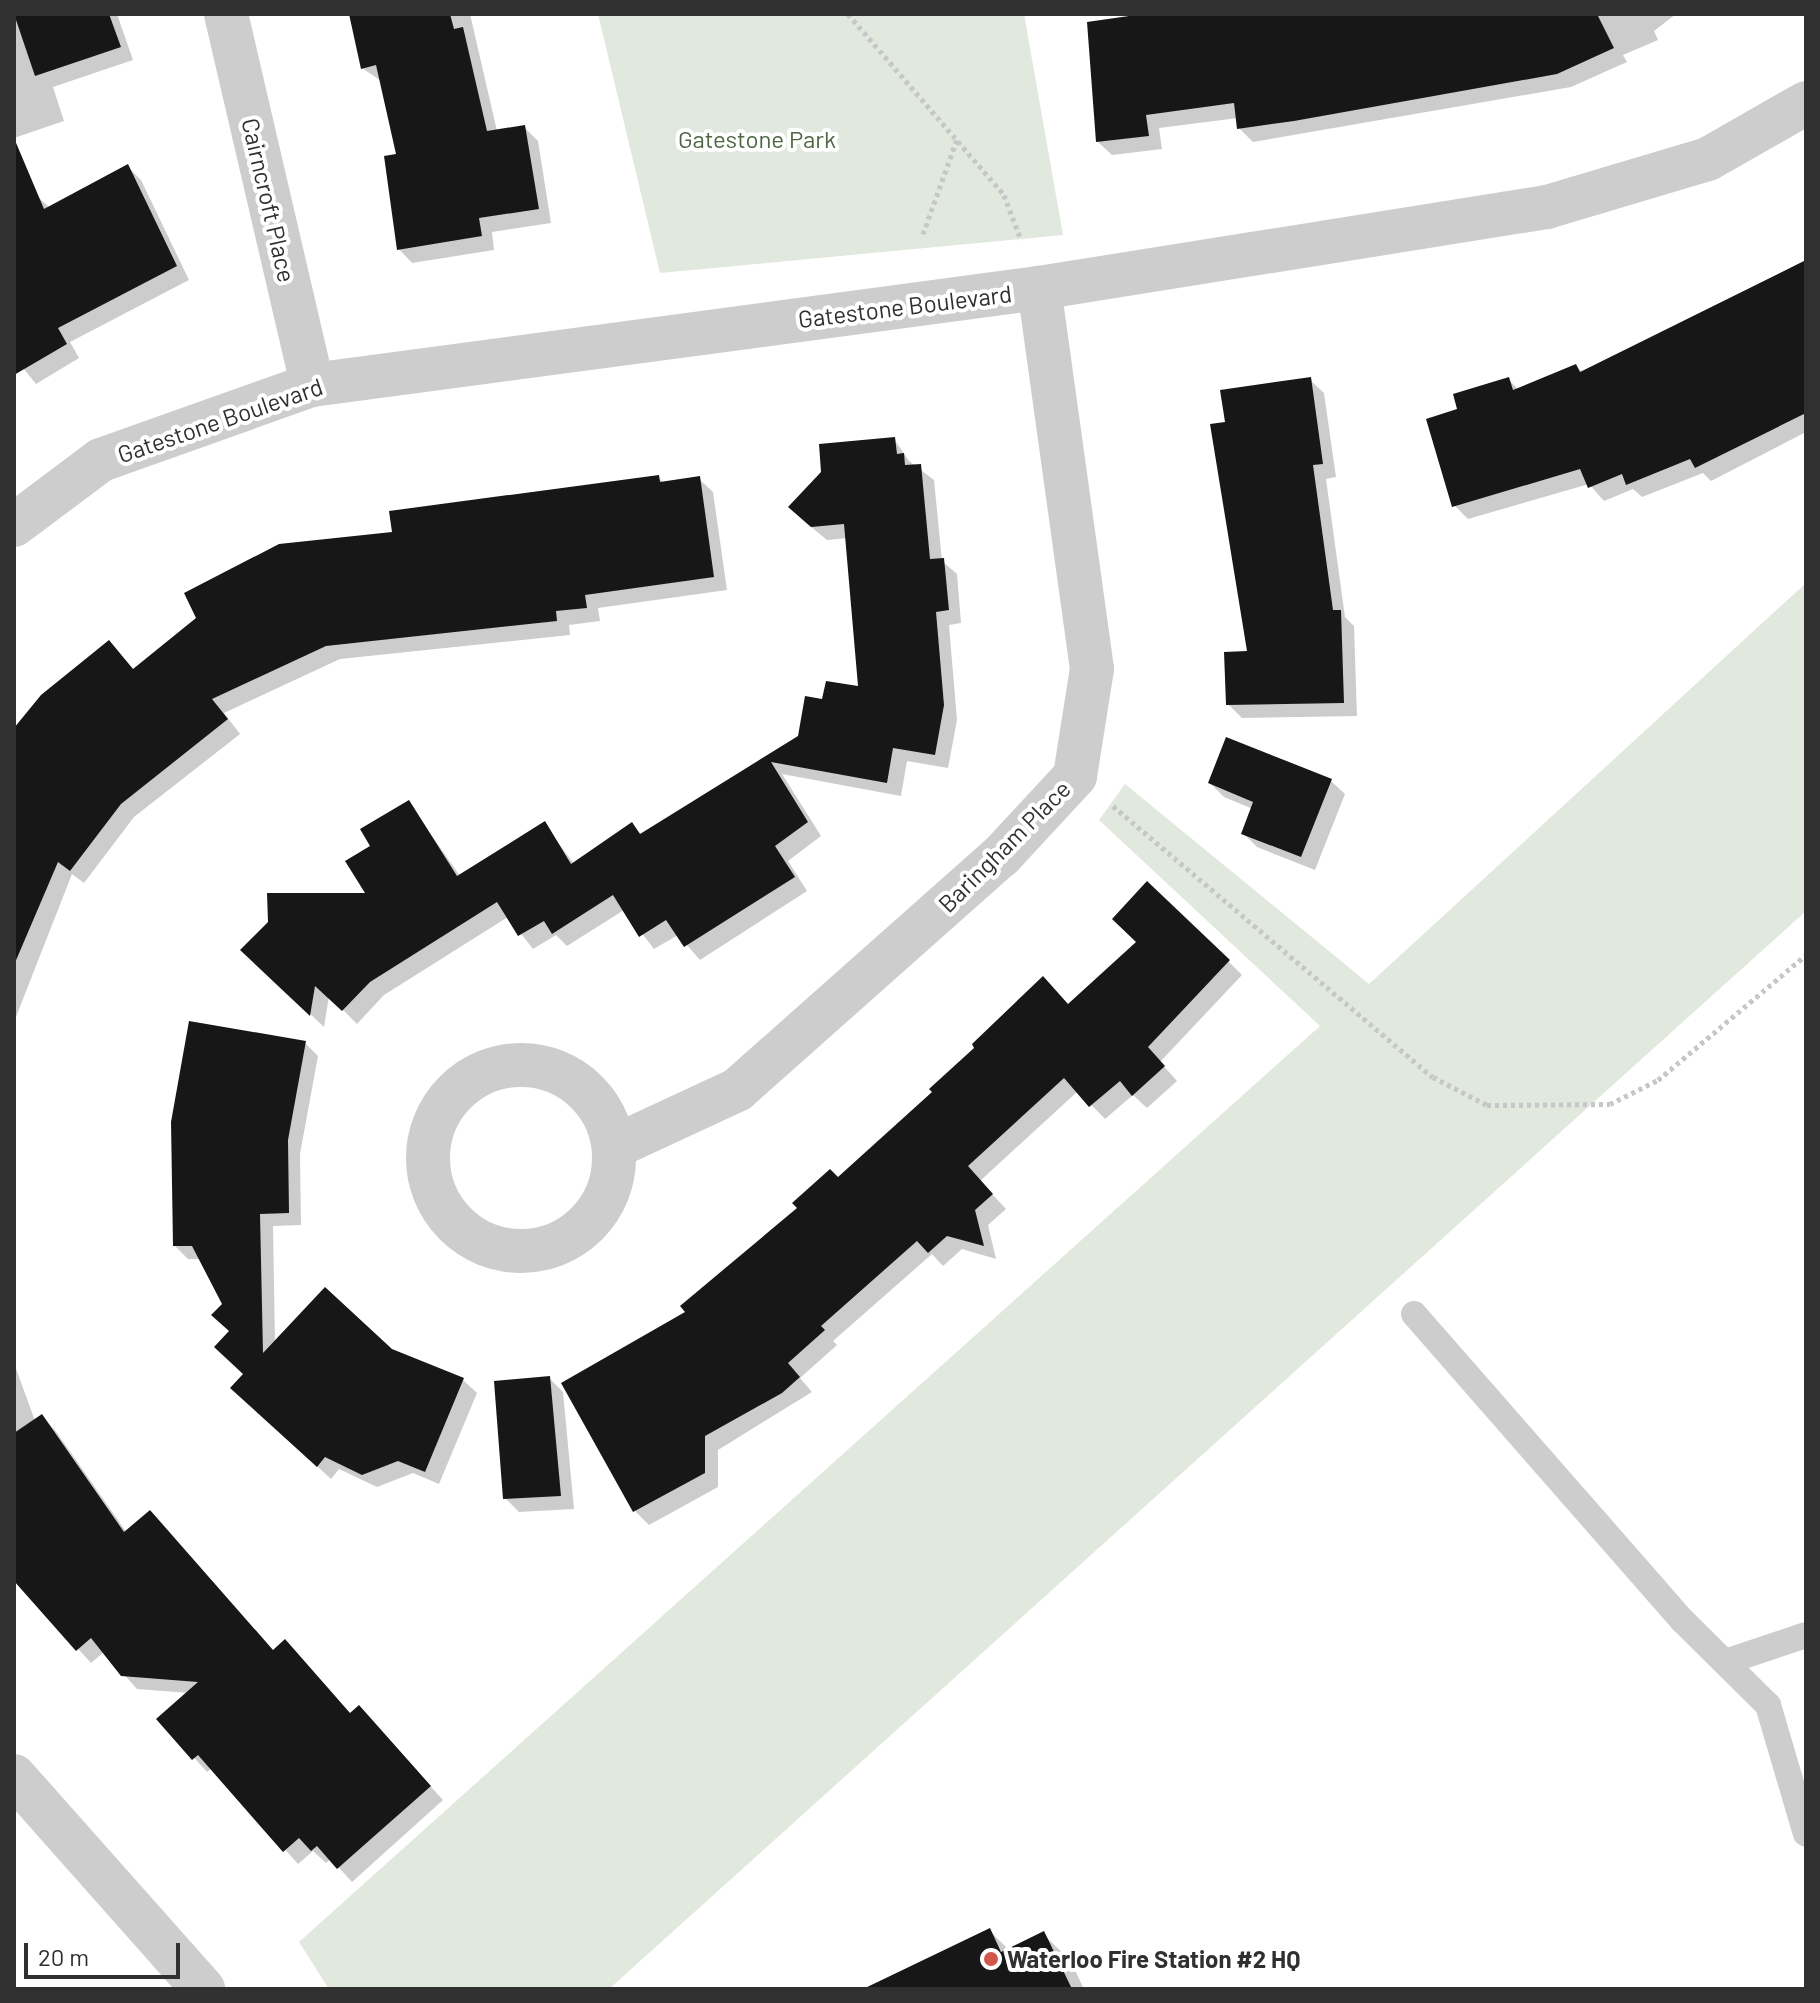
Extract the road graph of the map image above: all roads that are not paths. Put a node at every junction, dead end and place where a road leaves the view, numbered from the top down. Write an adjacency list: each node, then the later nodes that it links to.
1 (226, 14): 4 (street, Cairncroft Place)
2 (1806, 103): 3 (street, Gatestone Boulevard)
3 (1039, 288): 4 (street, Gatestone Boulevard); 6 (street, Baringham Place)
4 (312, 385): 5 (street, Gatestone Boulevard)
5 (14, 525)
6 (614, 1147): 6 (street)
7 (1414, 1314): 9 (lane)
8 (1806, 1635): 9 (lane)
9 (1725, 1662): 11 (lane)
10 (14, 1776): 12 (street)
11 (1806, 1834)
12 (203, 1989)

